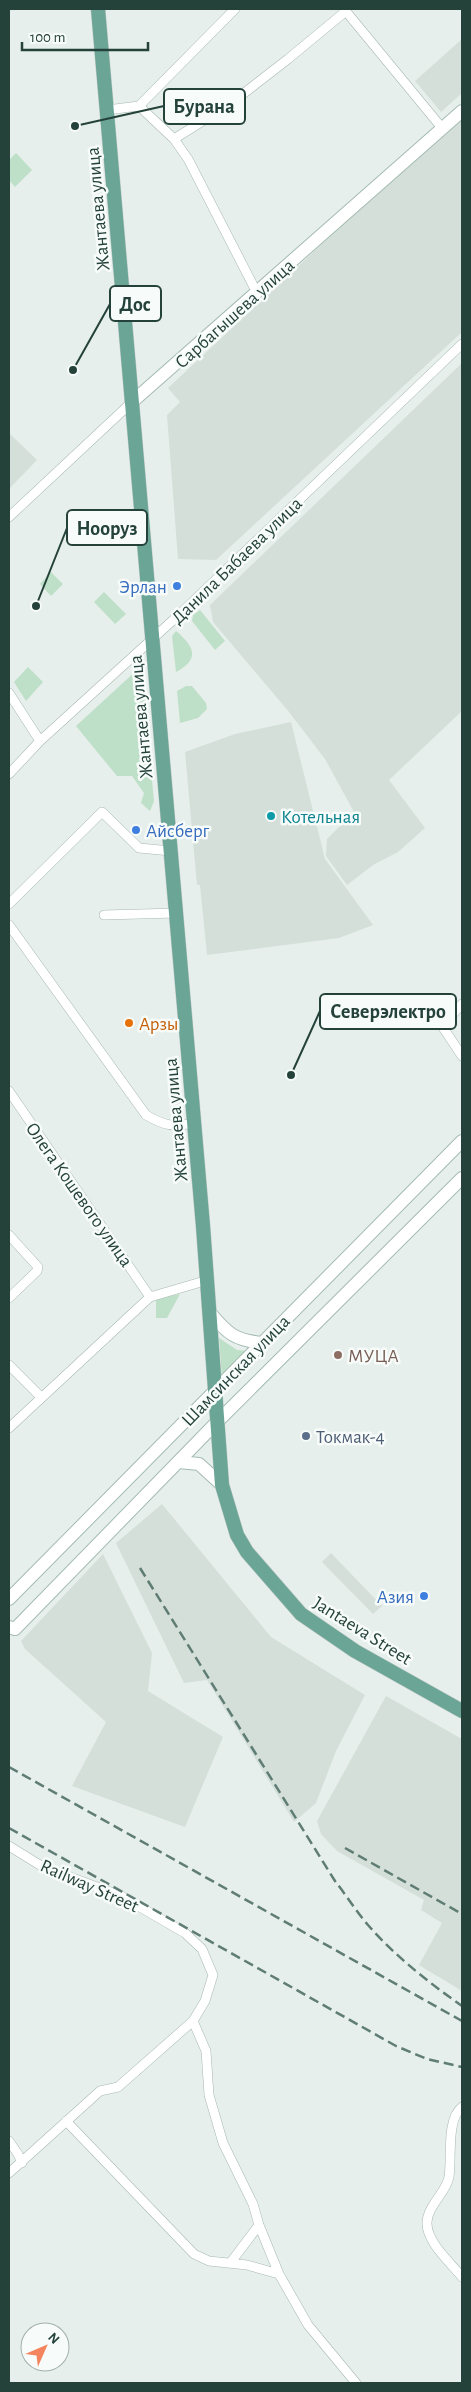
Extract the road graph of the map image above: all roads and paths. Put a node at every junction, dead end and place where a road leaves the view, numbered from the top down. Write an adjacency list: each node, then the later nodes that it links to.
1 (98, 9): 5 (main road, Жантаева улица)
2 (235, 9): 4 (street)
3 (345, 10): 7 (street); 8 (street)
4 (139, 106): 5 (street); 8 (street)
5 (107, 110): 11 (main road, Жантаева улица)
6 (462, 111): 7 (street, Сарбагышева улица)
7 (442, 128): 9 (street, Сарбагышева улица)
8 (174, 139): 9 (street)
9 (257, 293): 11 (street, Сарбагышева улица)
10 (462, 344): 13 (street, Данила Бабаева улица)
11 (132, 402): 12 (street, Сарбагышева улица); 13 (main road, Жантаева улица)
12 (9, 517)
13 (152, 638): 15 (street, Данила Бабаева улица); 17 (main road, Жантаева улица)
14 (9, 693): 15 (street)
15 (40, 741): 16 (street, Данила Бабаева улица)
16 (9, 774)
17 (171, 851): 18 (street); 19 (main road, Жантаева улица)
18 (9, 904)
19 (176, 913): 20 (street); 25 (main road, Жантаева улица)
20 (104, 915)
21 (9, 925): 25 (street)
22 (462, 1004): 23 (street)
23 (462, 1056)
24 (9, 1091): 30 (street, Олега Кошевого улица)
25 (194, 1123): 29 (main road, Жантаева улица)
26 (462, 1141): 33 (street, Шамсинская улица)
27 (462, 1178): 37 (street, Шамсинская улица)
28 (9, 1235): 31 (street)
29 (208, 1280): 30 (street); 32 (main road, Жантаева улица)
30 (150, 1297): 36 (street)
31 (9, 1298)
32 (210, 1314): 33 (street); 35 (main road, Жантаева улица)
33 (262, 1342): 35 (street, Шамсинская улица)
34 (9, 1365): 36 (street)
35 (214, 1392): 37 (main road, Жантаева улица); 41 (street, Шамсинская улица)
36 (41, 1397): 38 (street)
37 (217, 1422): 39 (street, Шамсинская улица); 40 (main road, Jantaeva Street)
38 (9, 1428)
39 (179, 1462): 40 (street); 42 (street, Шамсинская улица)
40 (222, 1485): 43 (main road, Jantaeva Street)
41 (9, 1600)
42 (9, 1627)
43 (462, 1711)
44 (9, 1847): 45 (street, Railway Street)
45 (193, 2021): 47 (street, Railway Street); 51 (street)
46 (462, 2107): 54 (street)
47 (66, 2121): 49 (street, Railway Street); 52 (street)
48 (9, 2141): 49 (street)
49 (22, 2163): 50 (street, Railway Street)
50 (9, 2173)
51 (259, 2225): 52 (street); 53 (street)
52 (231, 2262): 53 (street)
53 (279, 2274): 55 (street)
54 (462, 2277)
55 (356, 2383)

